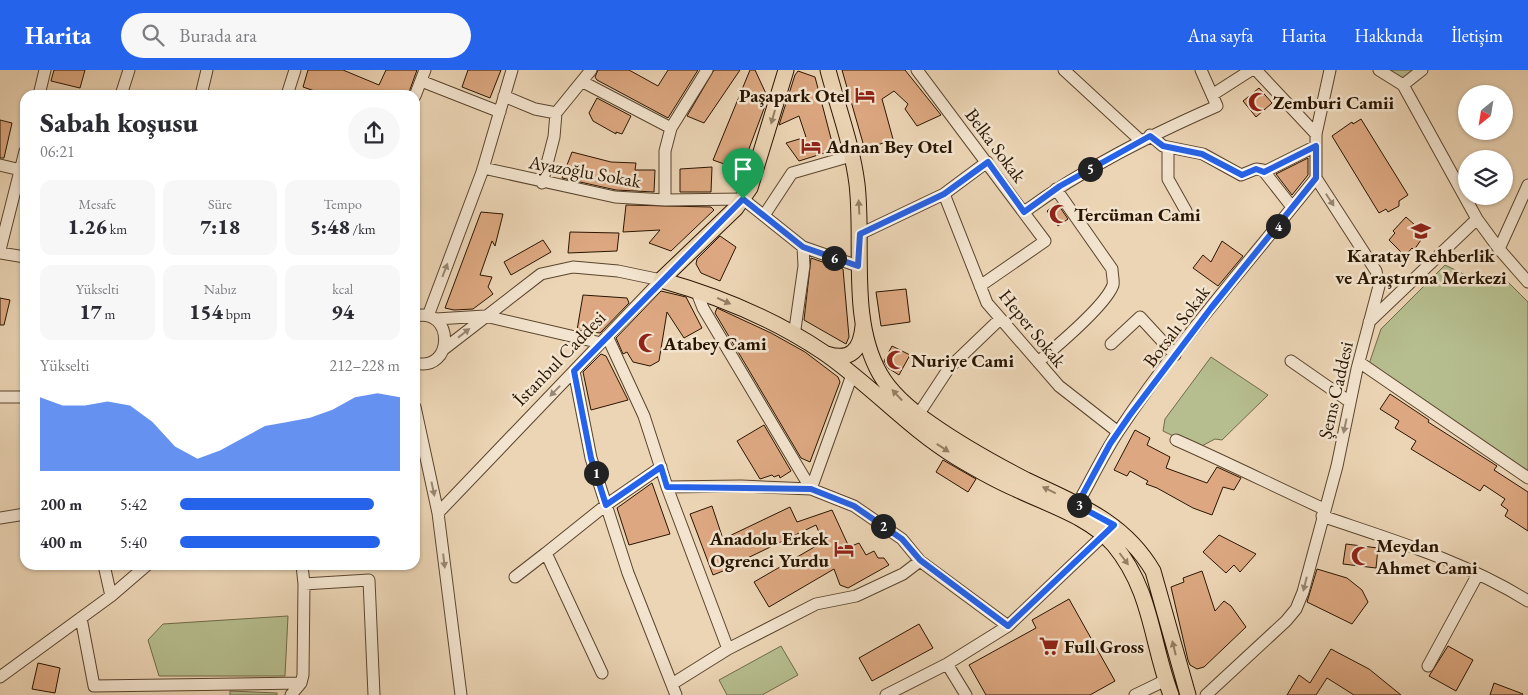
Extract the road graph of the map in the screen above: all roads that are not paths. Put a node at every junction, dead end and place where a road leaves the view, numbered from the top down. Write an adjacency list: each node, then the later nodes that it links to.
1 (46, 70): 22 (street)
2 (129, 70): 23 (street)
3 (207, 70): 24 (street)
4 (295, 70): 25 (street)
5 (512, 70): 28 (street)
6 (591, 70): 20 (street)
7 (707, 70): 31 (street)
8 (786, 70): 47 (main road, İstanbul Caddesi, one-way to 47)
9 (817, 70): 19 (main road)
10 (917, 70): 36 (street, Belka Sokak)
11 (1064, 70): 32 (street)
12 (1201, 70): 27 (street)
13 (1251, 70): 27 (street)
14 (1256, 70): 33 (street)
15 (1330, 70): 33 (street)
16 (1379, 70): 21 (street)
17 (1422, 70): 21 (street)
18 (423, 76): 26 (street); 29 (street)
19 (830, 77): 35 (main road)
20 (583, 82): 30 (street); 31 (street)
21 (1402, 85): 53 (street)
22 (40, 90)
23 (123, 90)
24 (202, 90)
25 (292, 90)
26 (417, 90)
27 (1212, 95): 32 (street)
28 (504, 96): 29 (street); 30 (street)
29 (500, 112): 38 (street)
30 (556, 113): 43 (street)
31 (671, 128): 48 (street)
32 (1145, 138): 34 (street); 45 (street)
33 (1316, 140): 40 (street); 41 (street)
34 (1168, 148): 40 (street); 50 (street)
35 (851, 156): 52 (street); 54 (main road, one-way to 35)
36 (988, 162): 46 (street); 51 (street, Belka Sokak)
37 (0, 165): 39 (street)
38 (483, 168): 43 (street, Ayazoğlu Sokak); 68 (street, one-way to 38)
39 (20, 169)
40 (1264, 172): 49 (street)
41 (1316, 178): 49 (street, Botsalı Sokak); 70 (street, Şems Caddesi, one-way to 70)
42 (20, 181): 57 (street)
43 (542, 183): 48 (street, Ayazoğlu Sokak)
44 (1528, 184): 56 (street)
45 (1056, 189): 51 (street); 78 (street)
46 (944, 194): 54 (street); 63 (street, Heper Sokak)
47 (743, 199): 48 (street, Ayazoğlu Sokak); 52 (street); 58 (main road, İstanbul Caddesi)
48 (665, 200)
49 (1292, 207): 76 (street, Botsalı Sokak)
50 (1186, 210)
51 (1024, 212): 63 (street, Belka Sokak)
52 (765, 214): 55 (street)
53 (1477, 220): 56 (street); 70 (street)
54 (860, 234): 60 (main road)
55 (803, 247): 60 (street); 71 (street)
56 (1498, 249): 62 (street)
57 (0, 252): 59 (street)
58 (691, 253): 61 (main road, İstanbul Caddesi); 64 (main road)
59 (20, 256)
60 (858, 266): 65 (main road)
61 (661, 280): 64 (main road); 66 (street); 72 (street, İstanbul Caddesi)
62 (1528, 282)
63 (980, 286): 69 (street, Heper Sokak)
64 (696, 290): 71 (main road, one-way to 71); 93 (street)
65 (864, 315): 75 (main road); 86 (main road, one-way to 65)
66 (485, 316): 68 (street); 72 (street); 74 (street, one-way to 66)
67 (420, 317): 68 (street)
68 (432, 318): 74 (street)
69 (1000, 319): 78 (street, Heper Sokak); 86 (street)
70 (1369, 322): 79 (street, Şems Caddesi)
71 (794, 336): 75 (main road)
72 (604, 340): 81 (street, İstanbul Caddesi); 90 (street)
73 (1111, 344): 76 (street)
74 (444, 349): 80 (street)
75 (823, 352): 82 (main road)
76 (1175, 355): 88 (street, Botsalı Sokak)
77 (1291, 361): 85 (street)
78 (1038, 362): 88 (street, Heper Sokak)
79 (1359, 362): 85 (street, Şems Caddesi); 91 (street)
80 (421, 363)
81 (574, 371): 94 (street); 97 (street, İstanbul Caddesi, one-way to 97)
82 (852, 375): 93 (street); 100 (main road, one-way to 100)
83 (0, 397): 84 (street)
84 (20, 397)
85 (1350, 402): 96 (street, Şems Caddesi, one-way to 96)
86 (918, 415): 95 (main road, one-way to 86)
87 (420, 430): 97 (street, one-way to 97)
88 (1118, 432): 95 (street, Botsalı Sokak)
89 (1176, 440): 96 (street)
90 (661, 467): 92 (street); 94 (street)
91 (1528, 478)
92 (667, 487): 93 (street); 113 (street)
93 (812, 490): 102 (street)
94 (606, 505): 101 (street); 121 (street)
95 (1077, 505): 100 (main road)
96 (1323, 512): 106 (street); 130 (street, Şems Caddesi, one-way to 130)
97 (438, 513): 124 (street, one-way to 124)
98 (20, 515): 99 (street)
99 (0, 518)
100 (1109, 530): 112 (street); 119 (main road, one-way to 119); 129 (main road, one-way to 100)
101 (546, 553): 107 (street); 117 (street)
102 (920, 560): 112 (street); 113 (street)
103 (105, 570): 109 (street)
104 (141, 570): 109 (street)
105 (303, 570): 108 (street)
106 (1478, 574): 110 (street); 116 (street)
107 (515, 577)
108 (304, 584): 120 (street); 123 (street)
109 (111, 596): 111 (street)
110 (1528, 601)
111 (81, 618): 118 (street); 120 (street)
112 (1008, 626): 115 (street)
113 (728, 649): 121 (street)
114 (0, 662): 118 (street)
115 (947, 664): 125 (street); 126 (street)
116 (1428, 666)
117 (602, 673)
118 (3, 675)
119 (1166, 680): 127 (street); 128 (main road)
120 (301, 683): 122 (street)
121 (674, 689)
122 (291, 695)
123 (374, 695)
124 (461, 695)
125 (886, 695)
126 (966, 695)
127 (1135, 695)
128 (1172, 695)
129 (1188, 695)
130 (1206, 695)

